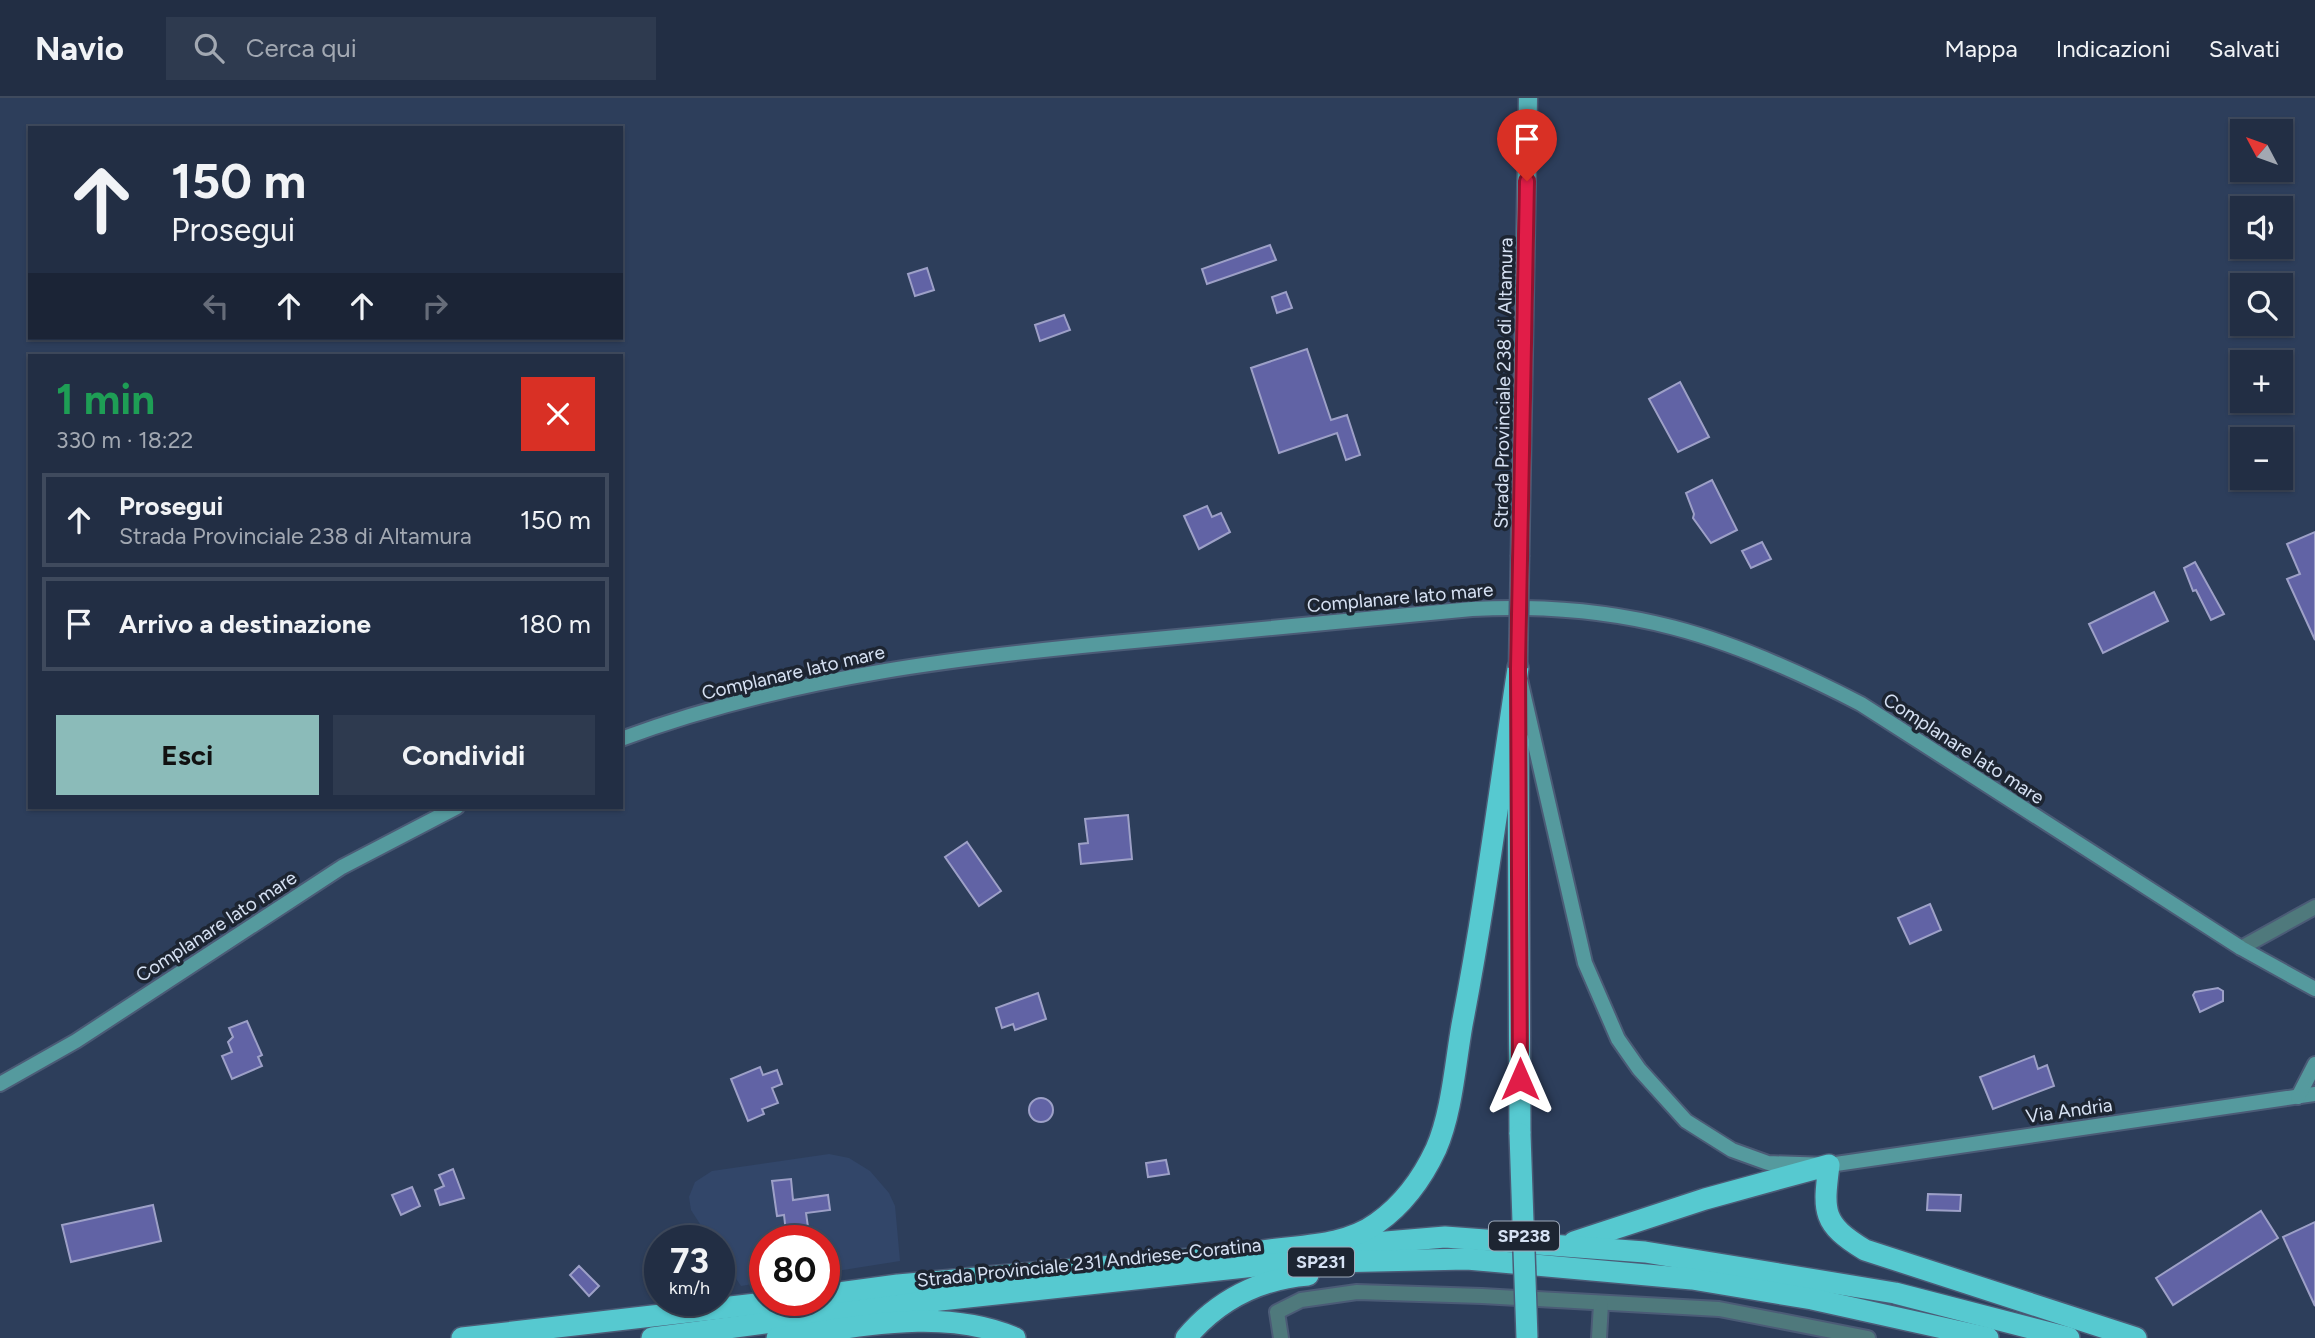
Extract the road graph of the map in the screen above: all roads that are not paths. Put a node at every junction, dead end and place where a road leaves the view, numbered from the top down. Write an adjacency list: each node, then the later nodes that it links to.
1 (1528, 98): 2 (main road, Strada Provinciale 238 di Altamura / SP238, bridge)
2 (1518, 668): 13 (street, Via Andria); 15 (highway); 26 (highway, SP238, bridge)
3 (623, 738): 6 (street, Complanare lato mare)
4 (453, 809): 10 (street, Complanare lato mare)
5 (2315, 908): 6 (street)
6 (2241, 948): 7 (street, Complanare lato mare)
7 (2310, 987): 8 (street, Complanare lato mare)
8 (2315, 998)
9 (2315, 1064): 12 (street)
10 (0, 1084)
11 (2315, 1094): 12 (street, Via Andria)
12 (2298, 1097): 13 (street, Via Andria)
13 (1829, 1165): 14 (highway); 31 (highway)
14 (1561, 1246): 15 (highway, Strada Provinciale 231 Andriese-Coratina / SP231); 30 (highway, Strada Provinciale 231 Andriese-Coratina / SP231)
15 (1245, 1254): 17 (highway, Strada Provinciale 231 Andriese-Coratina / SP231)
16 (1466, 1259): 21 (highway, Strada Provinciale 231 Andriese-Coratina / SP231); 24 (highway); 29 (highway, Strada Provinciale 231 Andriese-Coratina / SP231)
17 (840, 1293)
18 (1601, 1304): 25 (street); 27 (street); 28 (street)
19 (749, 1305): 20 (highway)
20 (462, 1338)
21 (652, 1338)
22 (777, 1338): 23 (highway)
23 (1015, 1338)
24 (1186, 1338)
25 (1281, 1338)
26 (1527, 1338)
27 (1599, 1338)
28 (1868, 1338)
29 (1988, 1338)
30 (2069, 1338)
31 (2136, 1338)

